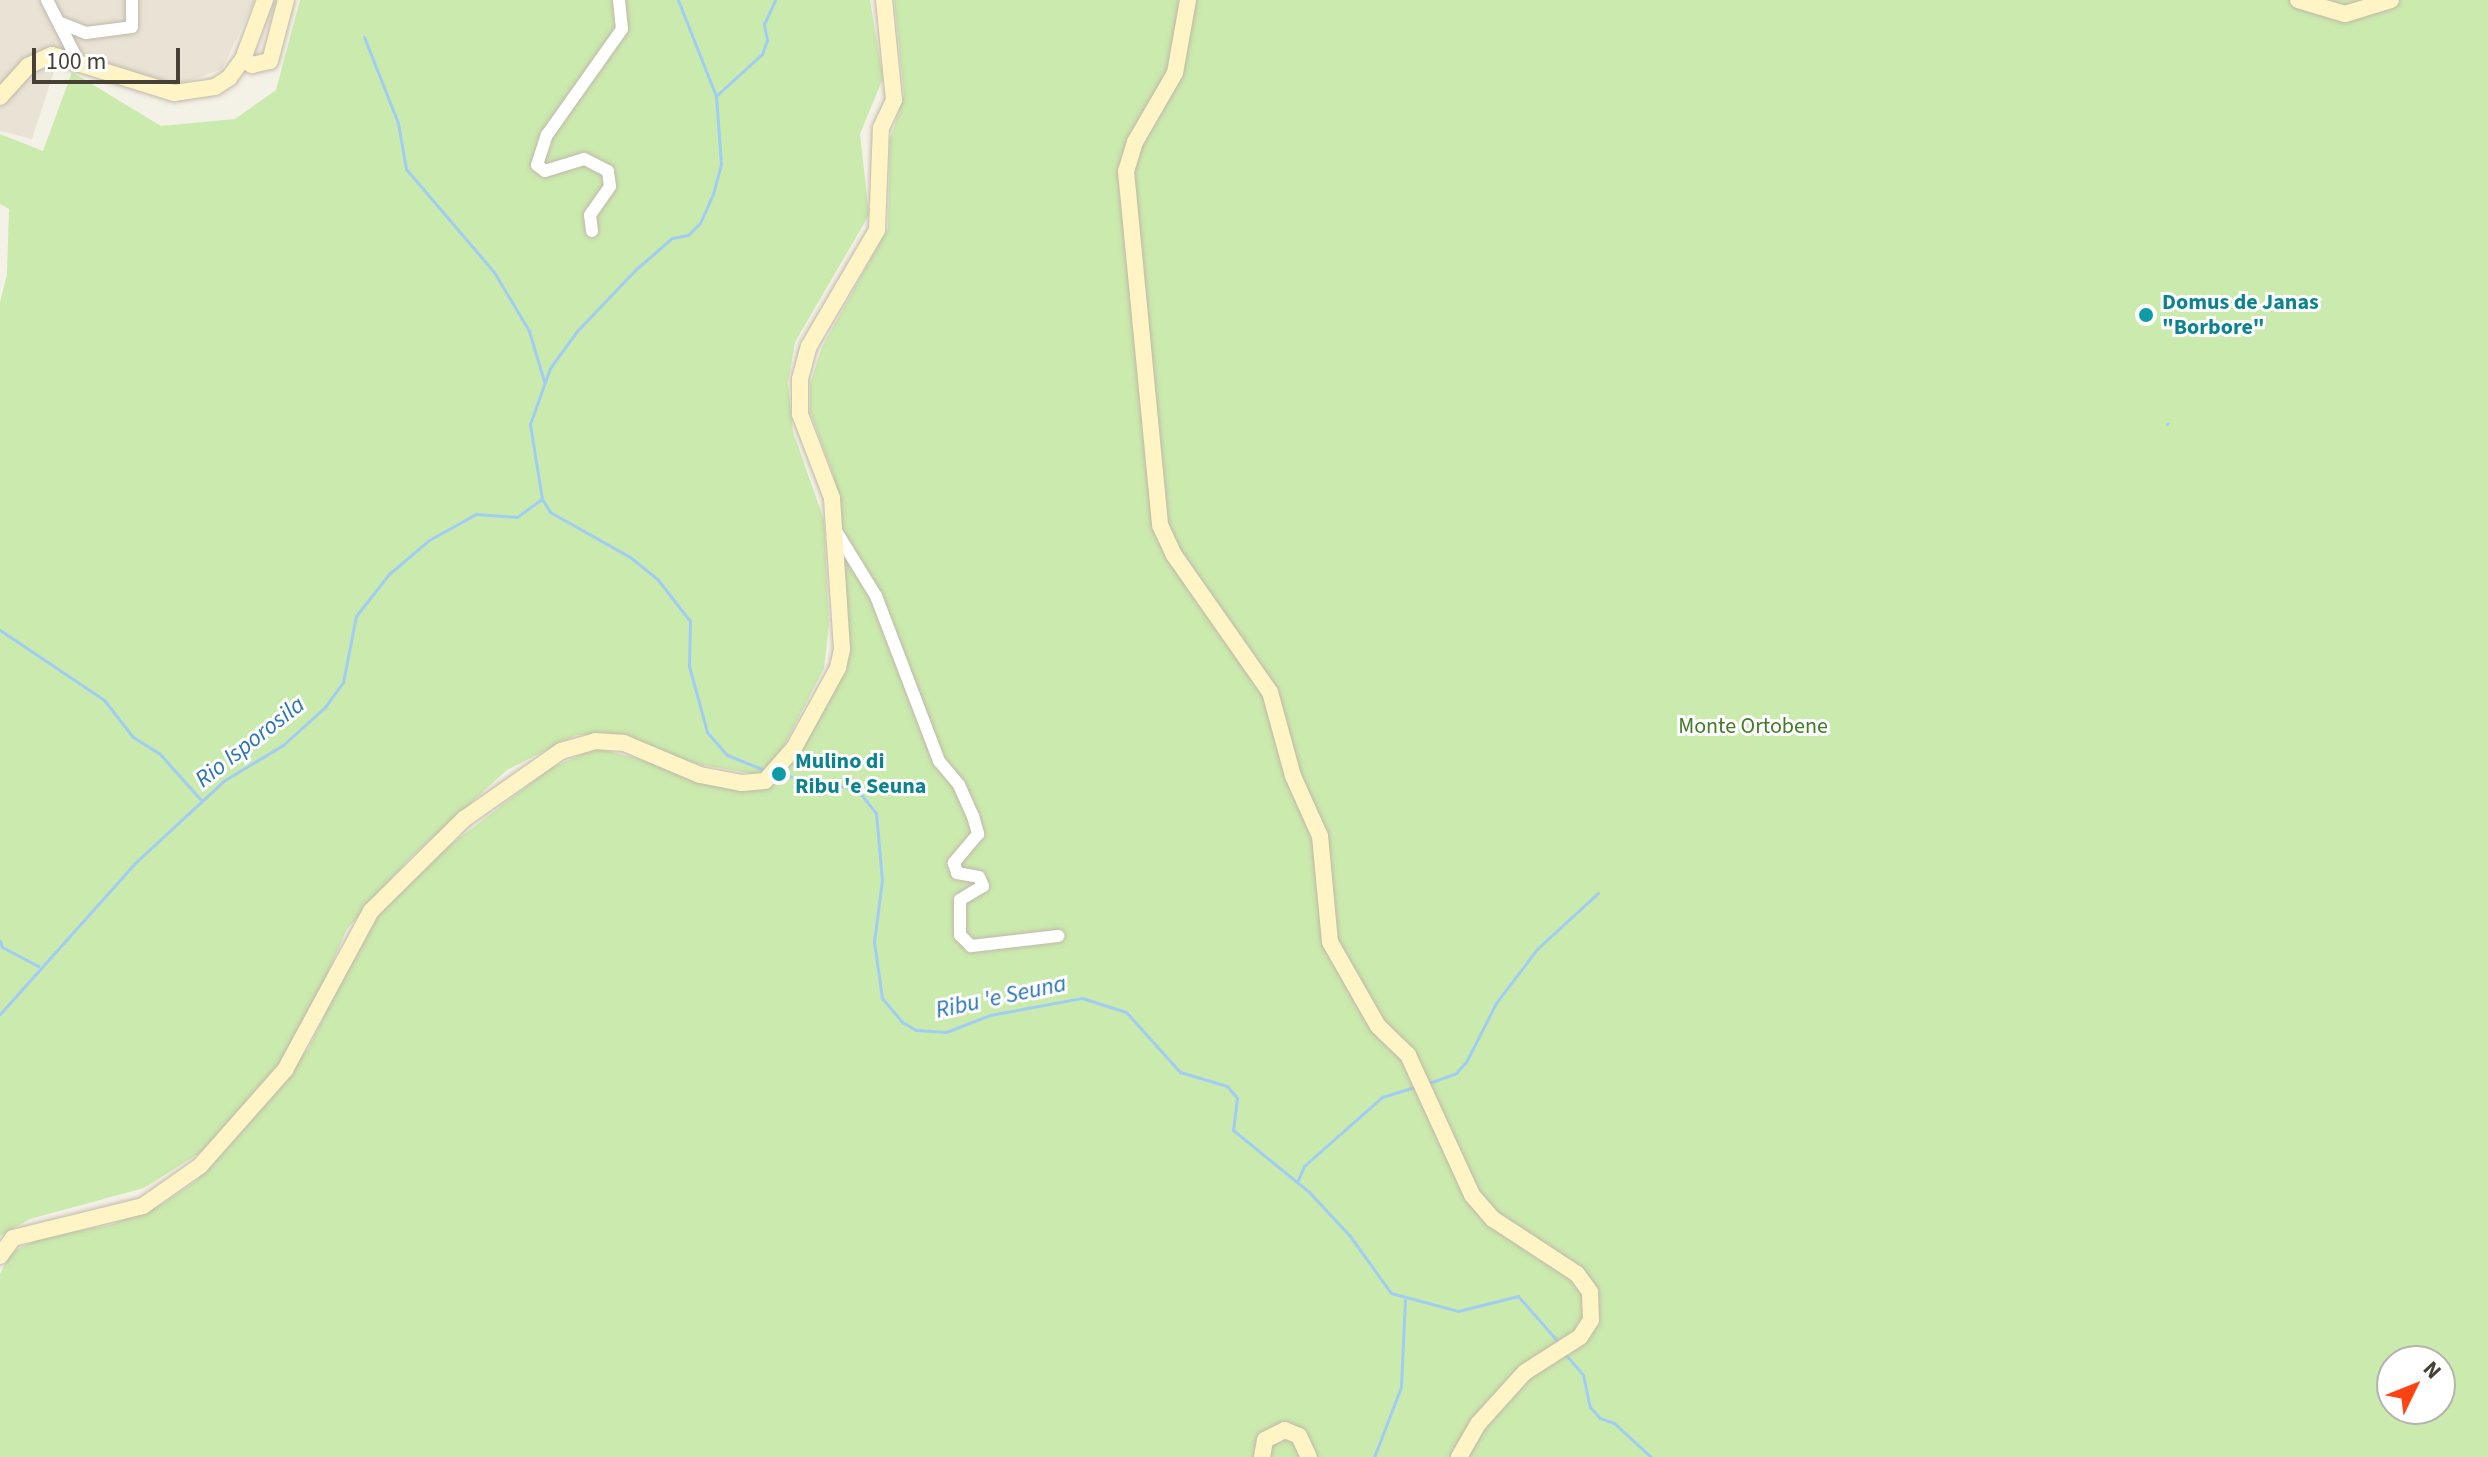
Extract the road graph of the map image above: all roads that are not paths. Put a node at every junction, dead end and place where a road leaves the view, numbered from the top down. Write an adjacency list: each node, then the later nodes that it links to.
1 (47, 0): 10 (street)
2 (132, 0): 10 (street)
3 (265, 0): 12 (street)
4 (286, 0): 12 (street)
5 (619, 0): 14 (street)
6 (884, 0): 15 (street)
7 (1188, 0): 20 (street)
8 (2298, 0): 9 (street)
9 (2391, 0)
10 (61, 23): 11 (street)
11 (77, 59): 12 (street); 13 (street)
12 (243, 59)
13 (0, 97)
14 (592, 231)
15 (836, 531): 16 (street); 17 (street)
16 (1058, 936)
17 (0, 1256)
18 (1262, 1457): 19 (street)
19 (1309, 1457)
20 (1459, 1457)

